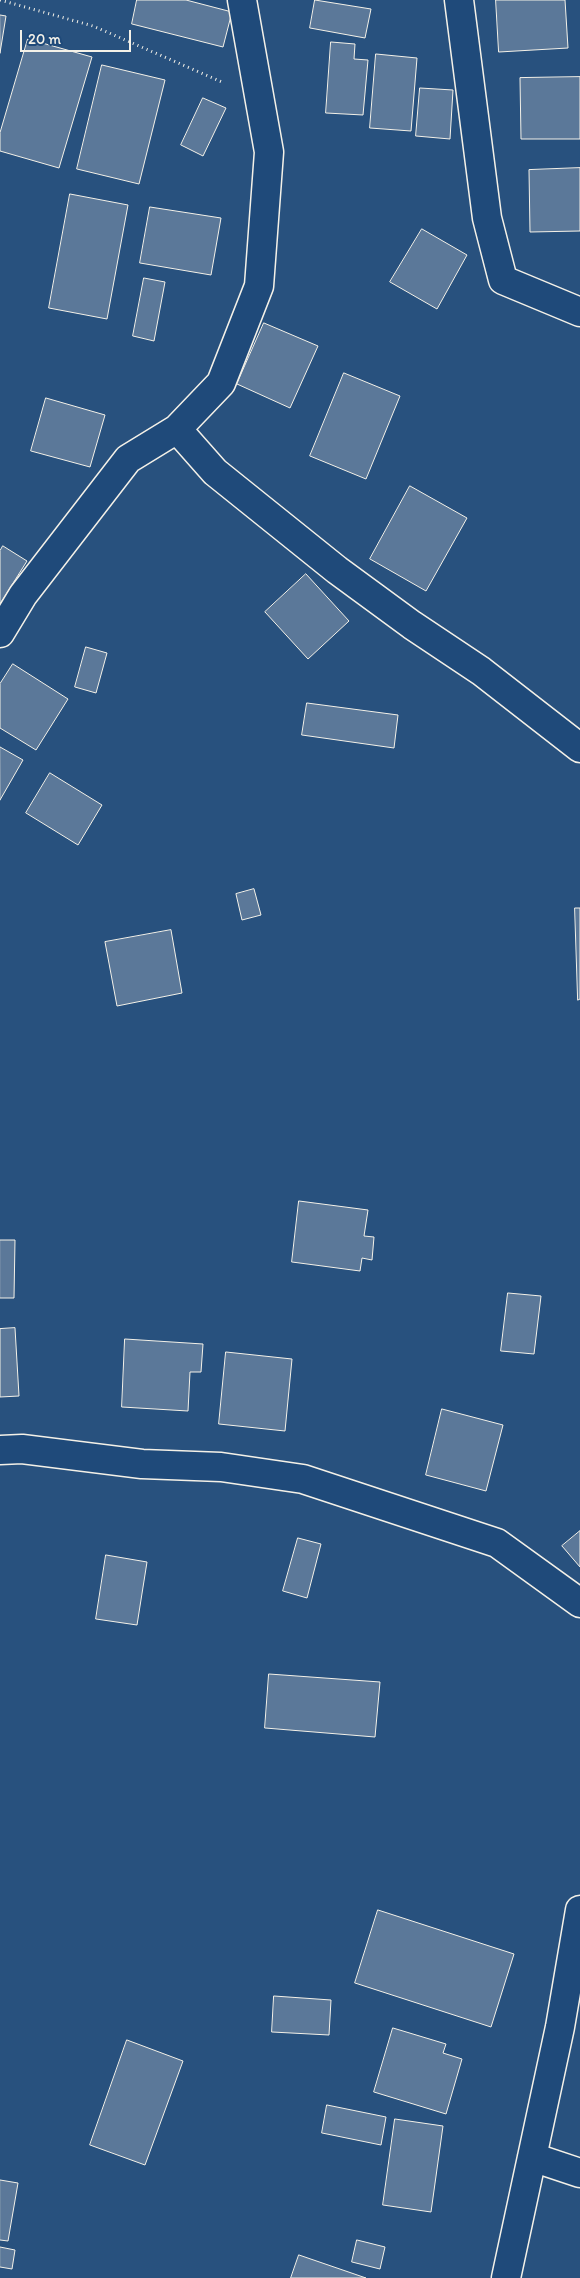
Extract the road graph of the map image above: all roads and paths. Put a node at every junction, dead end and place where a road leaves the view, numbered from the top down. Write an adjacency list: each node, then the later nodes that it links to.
1 (0, 0): 4 (path)
2 (242, 0): 4 (street)
3 (459, 0): 5 (street)
4 (259, 98): 6 (street)
5 (580, 312)
6 (177, 429): 7 (street); 8 (street)
7 (0, 633)
8 (580, 748)
9 (0, 1450): 10 (street)
10 (580, 1603)
11 (580, 1910): 12 (street)
12 (532, 2157): 13 (street); 14 (street)
13 (580, 2173)
14 (506, 2278)

